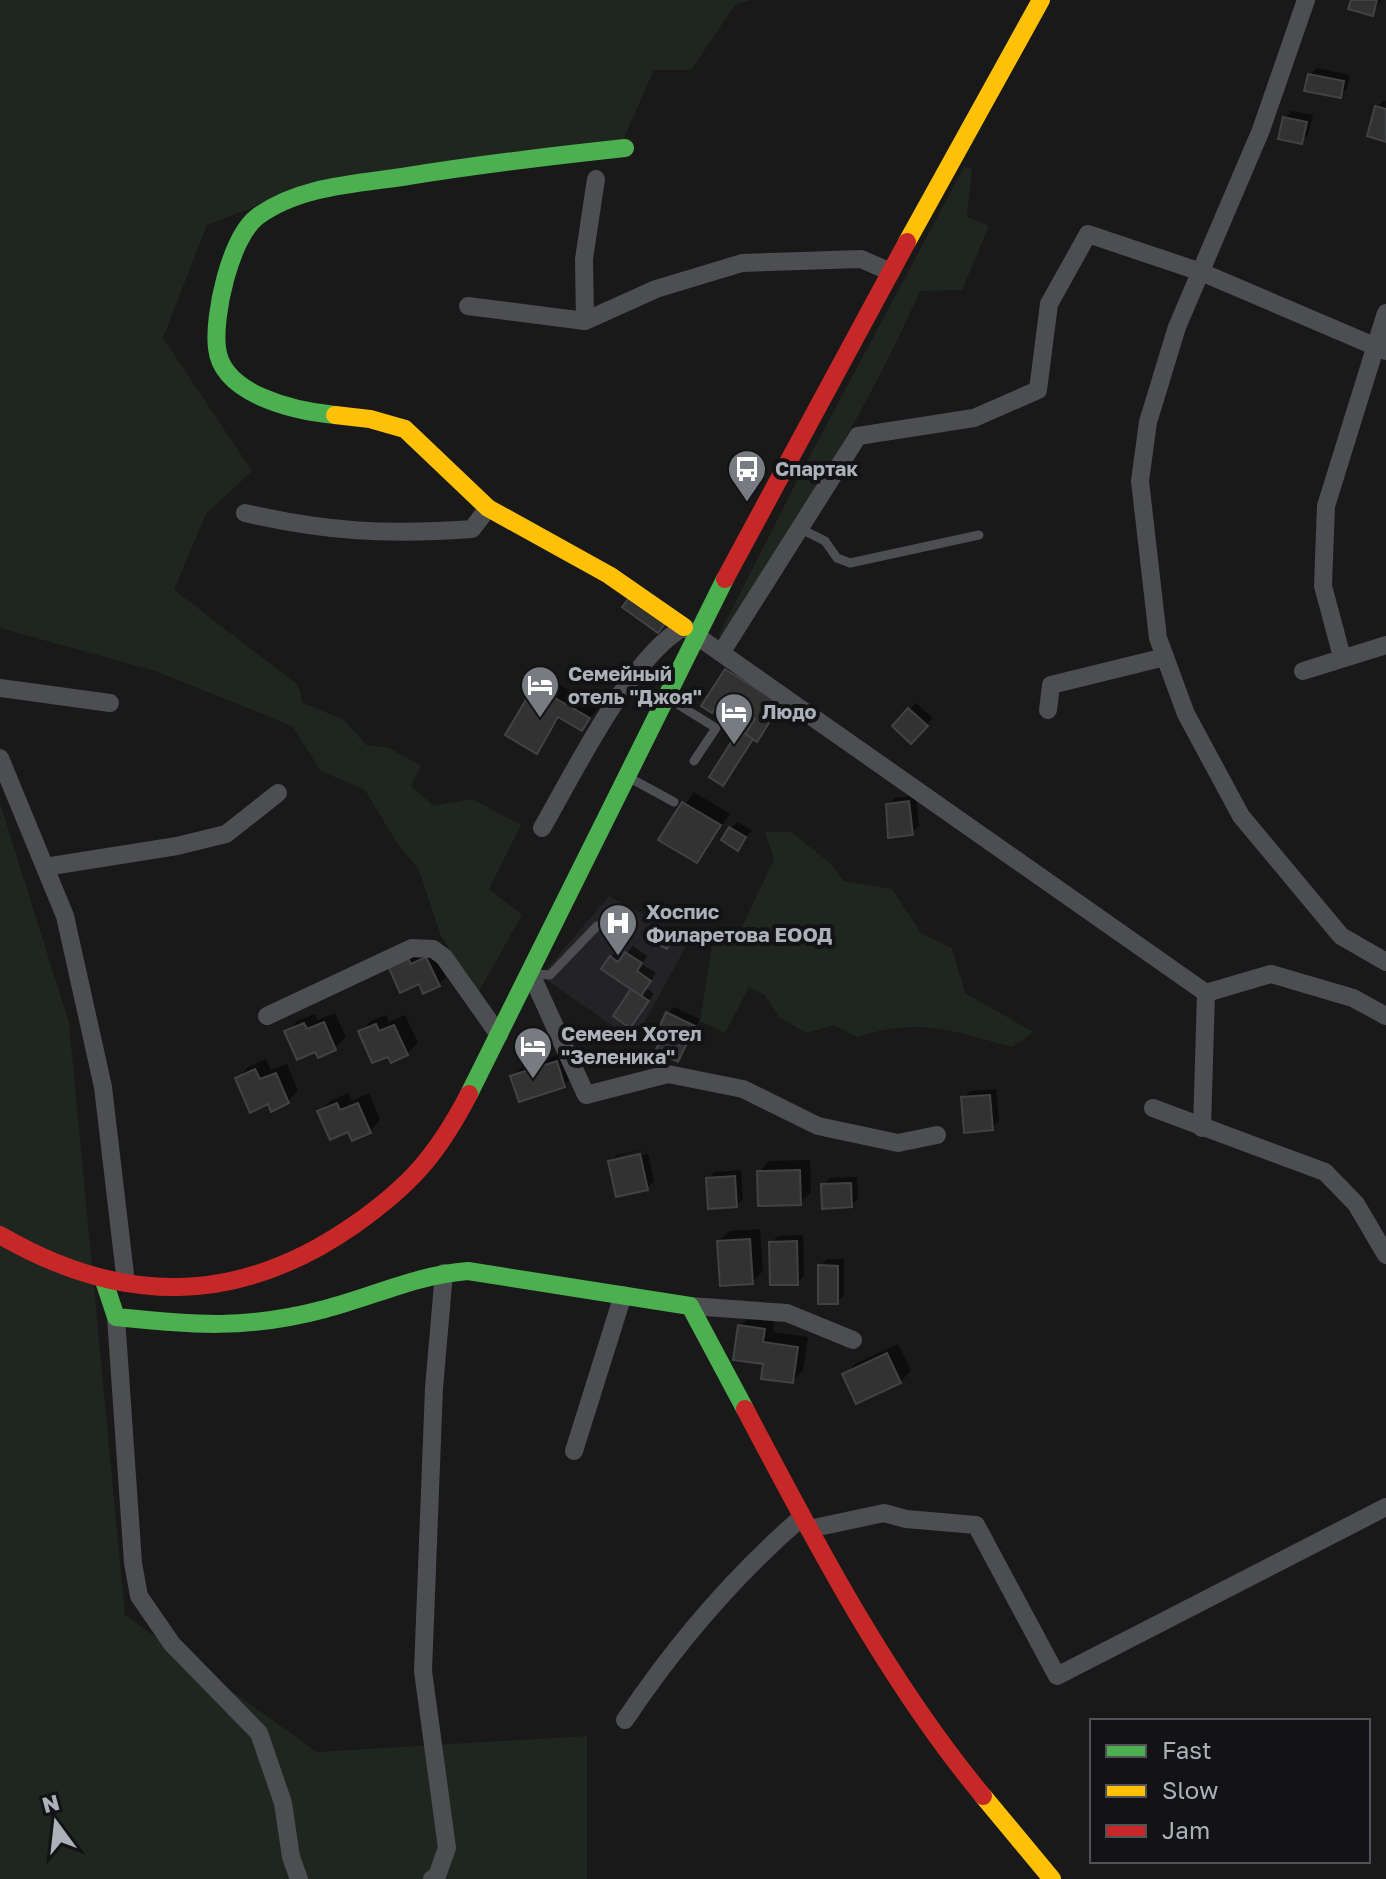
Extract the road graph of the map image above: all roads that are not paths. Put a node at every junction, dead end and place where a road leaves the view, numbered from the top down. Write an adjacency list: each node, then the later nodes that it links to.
1 (1041, 0): 5 (street)
2 (1306, 0): 6 (street)
3 (625, 148): 11 (street)
4 (596, 179): 9 (street)
5 (891, 272): 9 (street); 15 (street)
6 (1201, 272): 10 (street); 13 (street); 18 (street)
7 (468, 306): 9 (street)
8 (1386, 313): 10 (street)
9 (585, 321)
10 (1381, 349): 19 (street)
11 (488, 508): 12 (street); 15 (street)
12 (245, 513)
13 (801, 529): 14 (lane); 17 (street)
14 (979, 535)
15 (691, 632): 17 (street); 22 (street); 30 (street)
16 (1386, 645): 19 (street)
17 (721, 653): 35 (street)
18 (1165, 657): 24 (street); 33 (street)
19 (1342, 657): 20 (street)
20 (1303, 671)
21 (0, 688): 23 (street)
22 (666, 697): 26 (lane); 27 (street)
23 (110, 703)
24 (1048, 710)
25 (0, 758): 31 (street)
26 (694, 761)
27 (625, 775): 29 (lane); 34 (street)
28 (278, 793): 31 (street)
29 (674, 802)
30 (542, 828)
31 (45, 867): 46 (street)
32 (597, 926): 34 (lane)
33 (1386, 962)
34 (531, 974): 38 (street); 41 (street)
35 (1206, 993): 37 (street); 40 (street)
36 (267, 1016): 38 (street)
37 (1386, 1016)
38 (499, 1035): 46 (street)
39 (1153, 1108): 40 (street)
40 (1202, 1128): 43 (street)
41 (937, 1135)
42 (0, 1235): 45 (street)
43 (1386, 1255)
44 (444, 1273): 47 (street); 49 (street); 56 (street)
45 (104, 1281): 46 (street); 49 (street)
46 (126, 1283)
47 (623, 1295): 48 (street); 51 (street)
48 (690, 1306): 50 (street); 53 (street)
49 (116, 1317): 55 (street)
50 (853, 1340)
51 (574, 1451)
52 (1386, 1507): 53 (street)
53 (806, 1523): 54 (street); 57 (street)
54 (625, 1720)
55 (299, 1879)
56 (432, 1879)
57 (1052, 1879)

